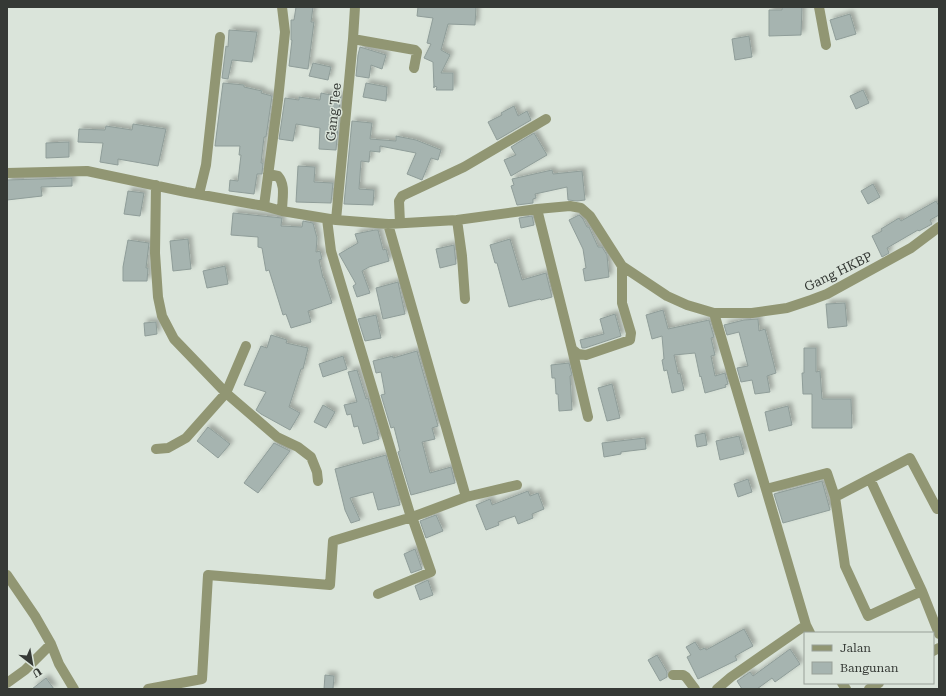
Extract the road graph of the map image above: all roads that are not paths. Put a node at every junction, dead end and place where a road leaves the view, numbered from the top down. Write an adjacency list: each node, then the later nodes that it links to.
1 (282, 7): 10 (street)
2 (355, 7): 5 (street, Gang Tee)
3 (819, 7): 6 (street)
4 (220, 37): 12 (street)
5 (353, 39): 7 (street); 16 (street, Gang Tee)
6 (826, 44)
7 (414, 68)
8 (546, 119): 19 (street)
9 (7, 173): 11 (street)
10 (268, 174): 13 (street); 15 (street)
11 (156, 185): 12 (street); 26 (street)
12 (199, 194): 13 (street)
13 (264, 206): 15 (street)
14 (537, 209): 17 (street); 21 (street); 25 (street)
15 (282, 211): 16 (street)
16 (331, 219): 18 (street); 36 (street, Gang Tee)
17 (457, 220): 19 (street); 22 (street)
18 (388, 224): 19 (street); 33 (street)
19 (400, 224)
20 (939, 227): 23 (street, Gang HKBP)
21 (622, 266): 23 (street, Gang HKBP); 25 (street)
22 (465, 299)
23 (714, 313): 32 (street)
24 (246, 346): 26 (street)
25 (572, 349): 27 (street)
26 (226, 393): 28 (street); 30 (street)
27 (588, 417)
28 (156, 449)
29 (870, 479): 34 (street); 35 (street); 38 (street)
30 (318, 481)
31 (517, 485): 33 (street)
32 (766, 489): 34 (street); 40 (street)
33 (466, 497): 36 (street)
34 (835, 497): 38 (street)
35 (939, 508)
36 (412, 516): 39 (street, Gang Tee); 46 (street)
37 (7, 575): 42 (street)
38 (922, 591): 41 (street)
39 (378, 594)
40 (808, 629): 48 (street)
41 (939, 634)
42 (52, 644): 44 (street); 45 (street)
43 (673, 675): 47 (street)
44 (7, 683)
45 (74, 689)
46 (148, 689)
47 (695, 689)
48 (717, 689)

